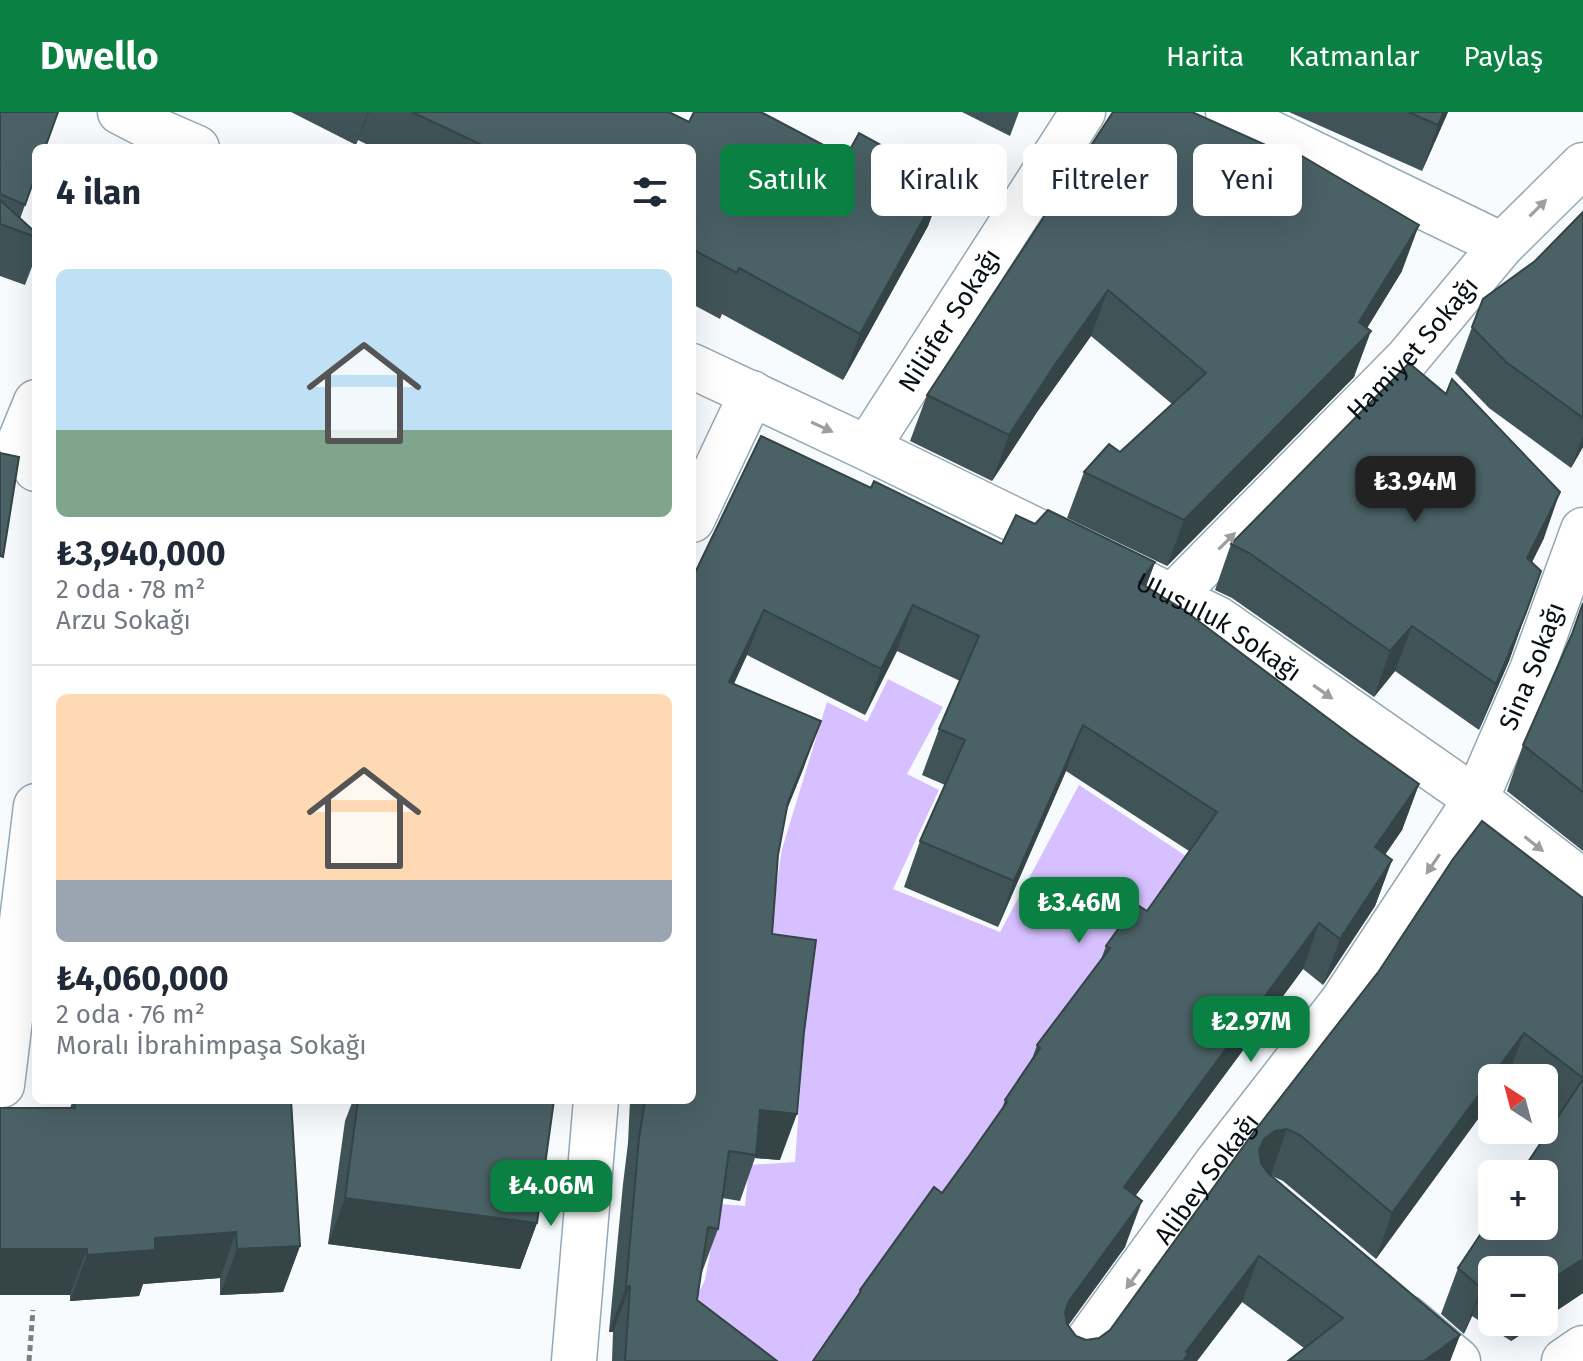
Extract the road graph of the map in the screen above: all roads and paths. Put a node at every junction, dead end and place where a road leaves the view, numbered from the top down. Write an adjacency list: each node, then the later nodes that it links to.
1 (1083, 112): 10 (street, Nilüfer Sokağı)
2 (1228, 112): 6 (street)
3 (137, 129): 4 (street)
4 (184, 144)
5 (1583, 165): 6 (street, Hamiyet Sokağı, one-way to 5)
6 (1502, 245): 15 (street, Hamiyet Sokağı, one-way to 6)
7 (696, 368): 8 (street, Ulusuluk Sokağı)
8 (752, 393): 10 (street, Ulusuluk Sokağı, one-way to 10); 13 (street)
9 (32, 412): 11 (street)
10 (867, 448): 15 (street, Ulusuluk Sokağı)
11 (32, 462)
12 (1547, 506): 14 (street)
13 (696, 512)
14 (1582, 538): 16 (street, Sina Sokağı)
15 (1172, 597): 16 (street, Ulusuluk Sokağı, one-way to 16)
16 (1476, 799): 18 (street, Ulusuluk Sokağı, one-way to 18); 26 (street, Alibey Sokağı, one-way to 26)
17 (32, 854): 19 (street)
18 (1583, 882)
19 (13, 1084)
20 (596, 1104): 25 (street)
21 (1375, 1291): 27 (street)
22 (33, 1310): 24 (path)
23 (1583, 1348): 28 (street)
24 (29, 1361)
25 (574, 1361)
26 (1073, 1361)
27 (1458, 1361)
28 (1564, 1361)

